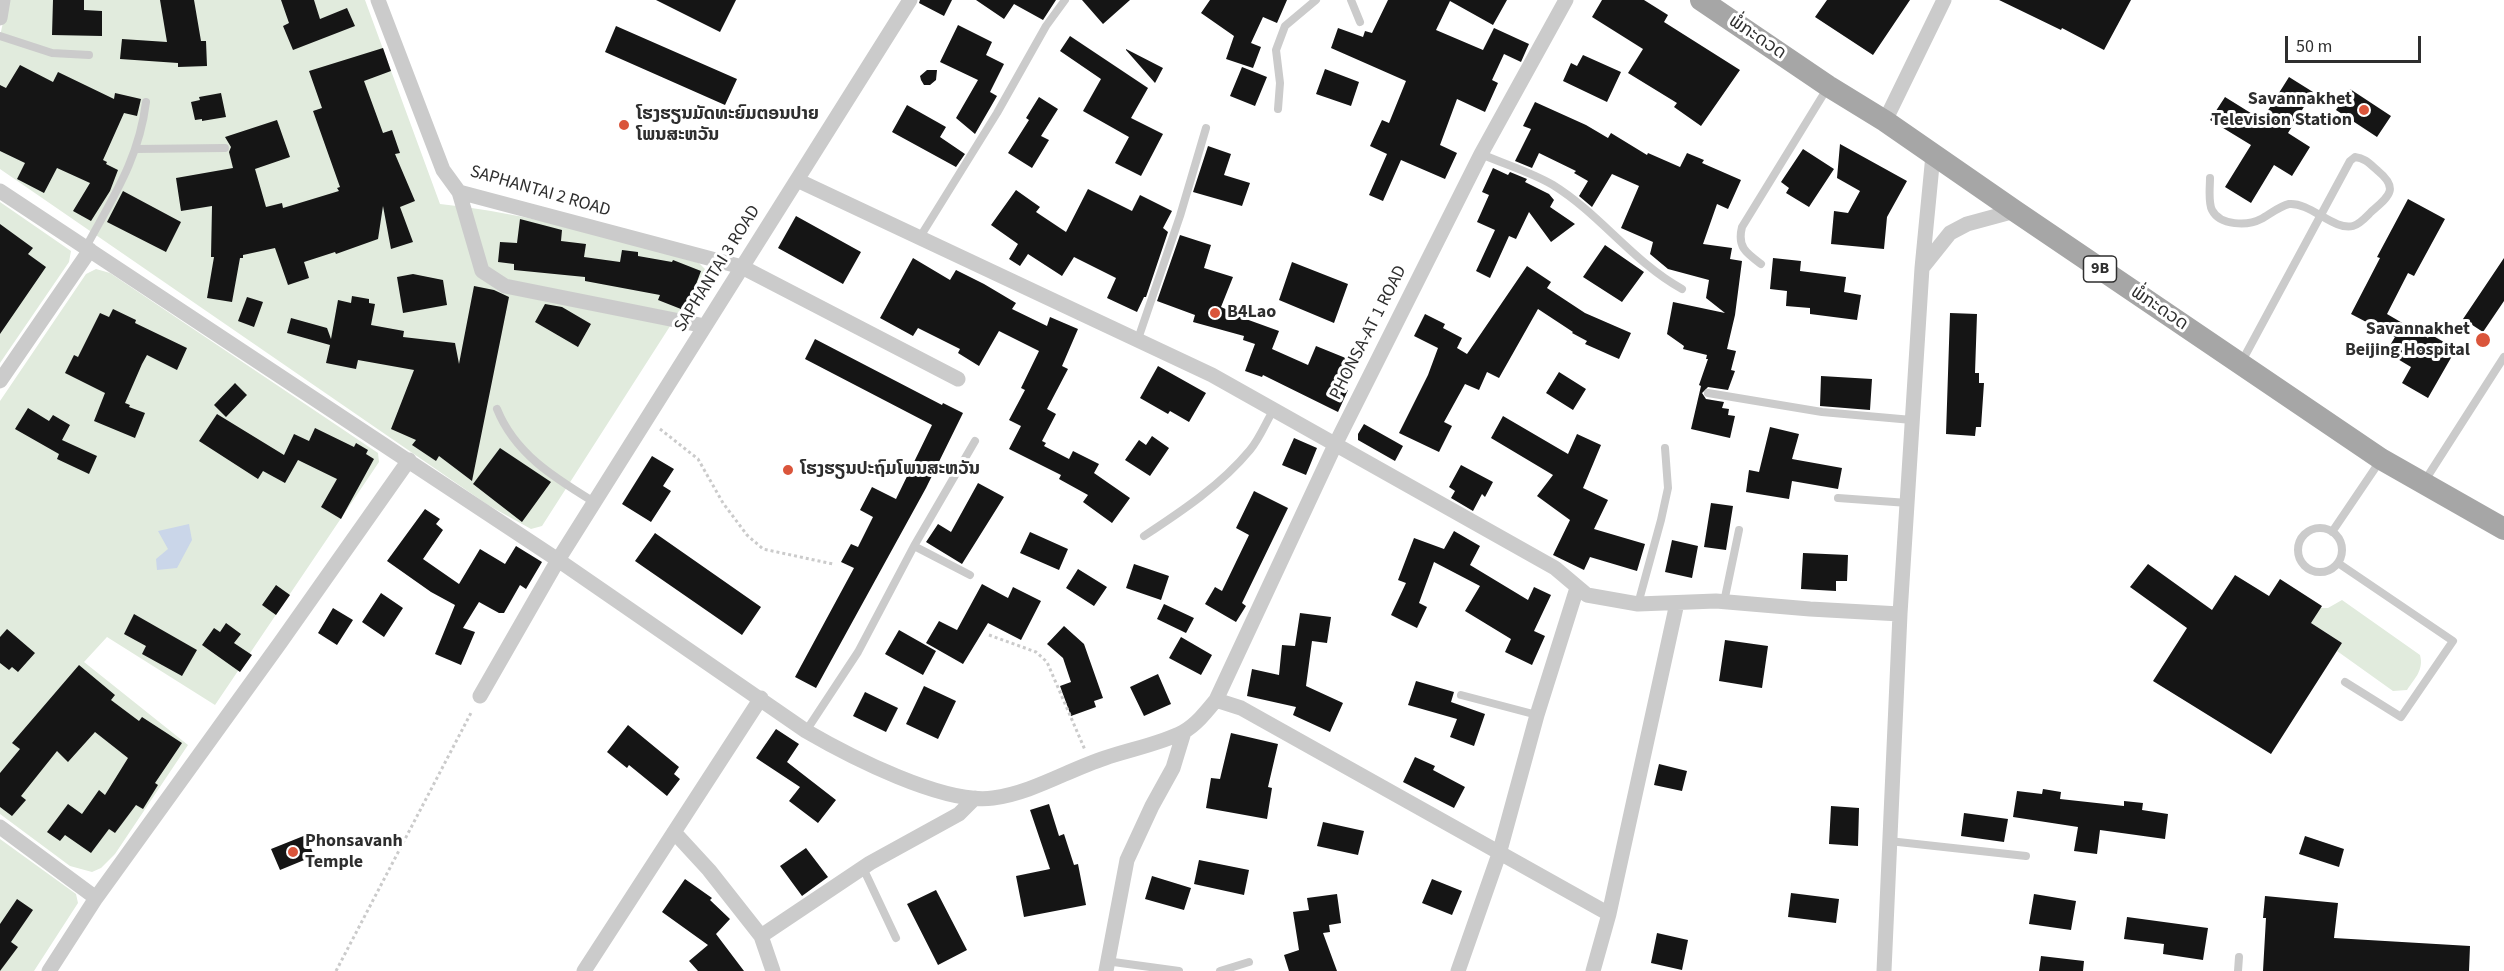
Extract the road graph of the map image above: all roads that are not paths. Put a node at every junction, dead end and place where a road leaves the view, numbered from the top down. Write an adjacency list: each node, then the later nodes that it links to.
1 (3, 0): 10 (street)
2 (378, 0): 26 (street, SAPHANTAI 2 ROAD)
3 (910, 0): 24 (street, SAPHANTAI 3 ROAD)
4 (1065, 0): 29 (lane)
5 (1316, 0): 16 (lane)
6 (1351, 0): 11 (lane)
7 (1566, 0): 21 (street, PHONSA-AT 1 ROAD)
8 (1701, 0): 14 (main road, ພໍ່ກະດວດ / 9B)
9 (1944, 0): 17 (street)
10 (0, 18)
11 (1360, 22)
12 (0, 36): 13 (lane)
13 (88, 55)
14 (1828, 86): 17 (main road, ພໍ່ກະດວດ / 9B); 31 (lane)
15 (146, 102): 20 (lane)
16 (1278, 109)
17 (1885, 121): 22 (main road, ພໍ່ກະດວດ / 9B)
18 (1206, 128): 36 (lane)
19 (225, 148): 20 (lane)
20 (136, 149): 30 (lane)
21 (1481, 154): 34 (lane); 46 (street, PHONSA-AT 1 ROAD)
22 (1933, 155): 27 (main road, ພໍ່ກະດວດ / 9B); 33 (street)
23 (2210, 178): 28 (lane)
24 (797, 180): 29 (street); 32 (street, SAPHANTAI 3 ROAD)
25 (0, 191): 30 (street)
26 (459, 192): 32 (street, SAPHANTAI 2 ROAD); 35 (street)
27 (2015, 212): 33 (street); 38 (main road, ພໍ່ກະດວດ / 9B)
28 (2321, 215): 28 (lane); 38 (lane)
29 (920, 237): 36 (street)
30 (88, 249): 40 (street); 49 (street)
31 (1761, 264)
32 (742, 267): 35 (street, SAPHANTAI 3 ROAD); 39 (street, SAPHANTAI 2 ROAD)
33 (1922, 268): 44 (street)
34 (1682, 289)
35 (705, 326): 52 (street, SAPHANTAI 3 ROAD)
36 (1138, 339): 43 (street)
37 (2504, 357): 50 (lane)
38 (2241, 364): 48 (main road, ພໍ່ກະດວດ / 9B)
39 (958, 379)
40 (0, 381)
41 (1708, 393): 44 (lane)
42 (497, 409): 52 (lane)
43 (1274, 409): 46 (street); 57 (lane)
44 (1912, 420): 53 (street)
45 (975, 441): 58 (lane)
46 (1335, 445): 62 (street); 68 (street, PHONSA-AT 1 ROAD)
47 (1665, 448): 65 (lane)
48 (2381, 459): 50 (main road, ພໍ່ກະດວດ / 9B); 56 (lane)
49 (409, 460): 59 (street); 82 (street)
50 (2423, 483): 54 (main road, ພໍ່ກະດວດ / 9B)
51 (1838, 498): 53 (lane)
52 (594, 502): 59 (street, SAPHANTAI 3 ROAD)
53 (1908, 503): 66 (street)
54 (2504, 529)
55 (1739, 530): 63 (lane)
56 (2332, 532): 60 (lane); 60 (lane)
57 (1144, 536)
58 (914, 546): 61 (lane); 73 (lane)
59 (558, 560): 70 (street, SAPHANTAI 3 ROAD); 71 (street)
60 (2338, 563): 67 (lane)
61 (970, 575)
62 (1577, 588): 65 (street); 72 (street)
63 (1724, 602): 64 (street); 66 (street)
64 (1677, 603): 65 (street); 83 (street)
65 (1638, 604)
66 (1900, 614): 78 (street)
67 (2345, 682)
68 (1218, 695): 74 (street, PHONSA-AT 1 ROAD); 79 (street)
69 (1461, 695): 72 (lane)
70 (480, 696)
71 (761, 698): 73 (street); 77 (street)
72 (1537, 715): 79 (street)
73 (806, 731): 75 (street)
74 (1184, 732): 75 (street); 88 (street)
75 (975, 798): 81 (street)
76 (0, 827): 82 (street)
77 (674, 832): 84 (street); 90 (street)
78 (1889, 841): 80 (lane); 96 (street)
79 (1499, 854): 83 (street); 94 (street)
80 (2026, 856)
81 (862, 868): 84 (street); 85 (lane)
82 (96, 898): 89 (street)
83 (1609, 914): 95 (street)
84 (761, 936): 91 (street)
85 (896, 938)
86 (2239, 957): 97 (lane)
87 (1249, 962): 93 (lane)
88 (1106, 966): 92 (lane)
89 (49, 971)
90 (584, 971)
91 (773, 971)
92 (1179, 971)
93 (1220, 971)
94 (1458, 971)
95 (1593, 971)
96 (1884, 971)
97 (2238, 971)

